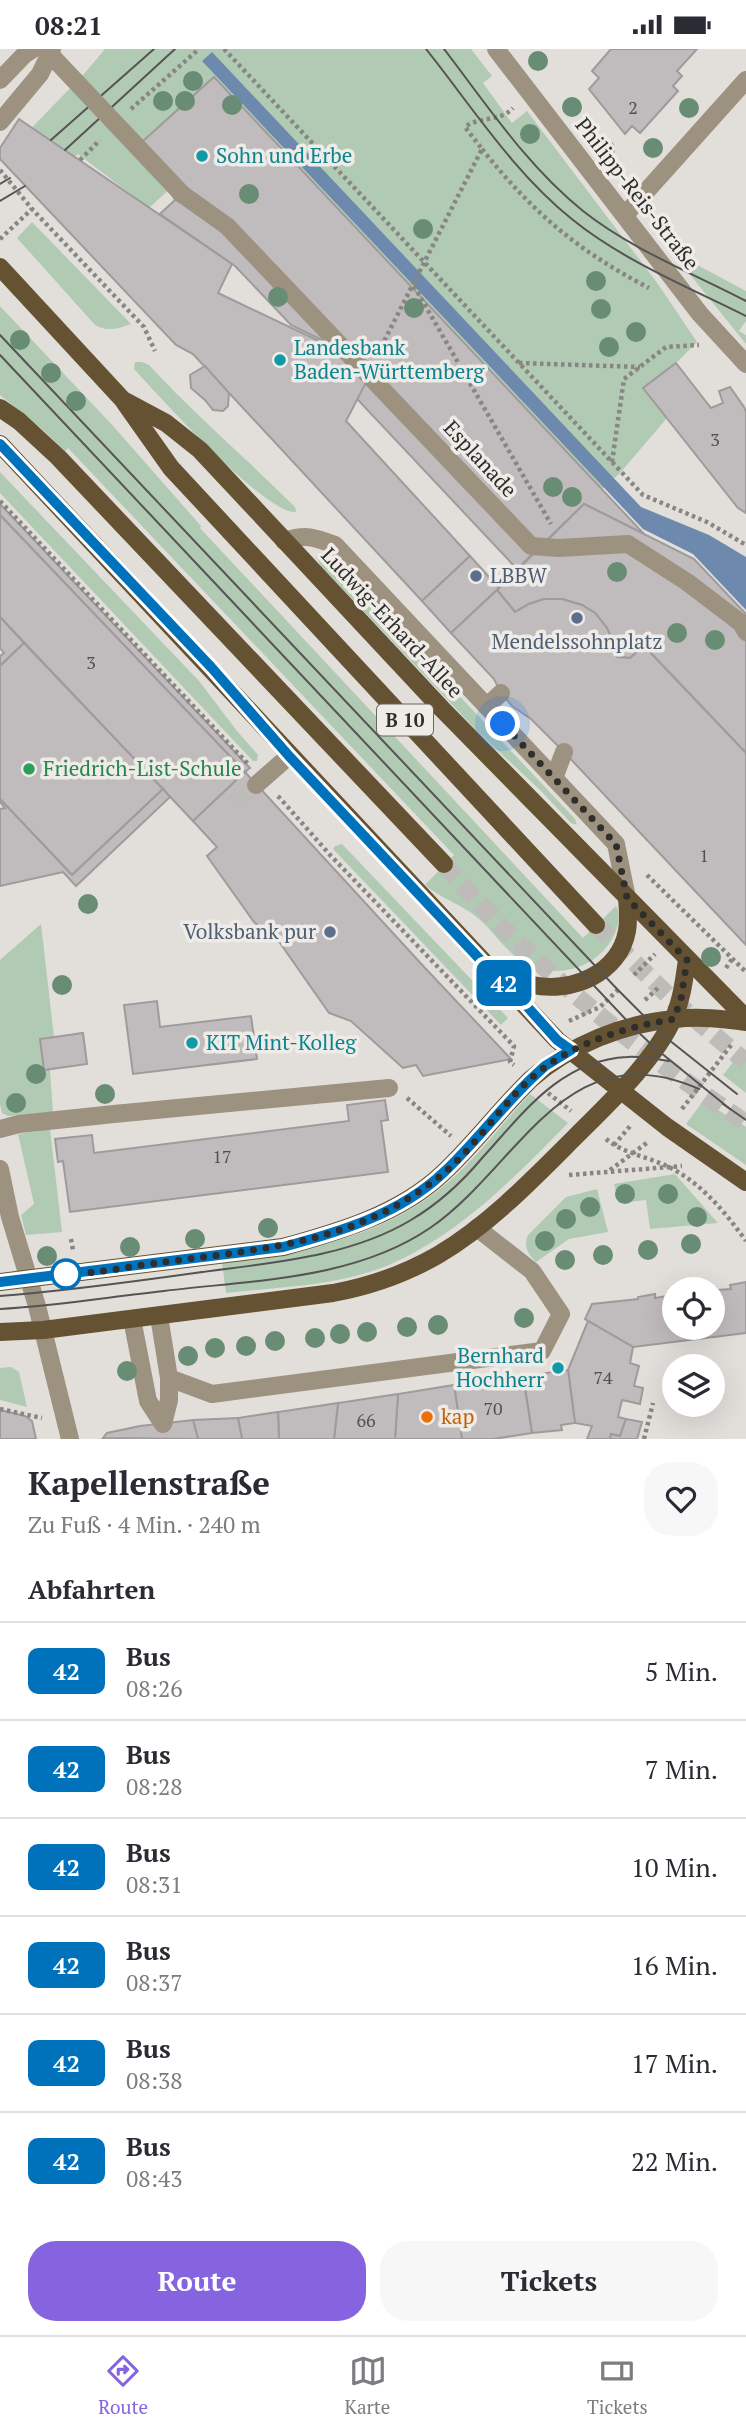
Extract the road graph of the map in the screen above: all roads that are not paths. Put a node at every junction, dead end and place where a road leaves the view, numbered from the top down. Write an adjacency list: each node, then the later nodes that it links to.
1 (33, 49): 5 (street)
2 (45, 49): 10 (street, Esplanade, bridge)
3 (52, 49): 7 (street)
4 (496, 49): 9 (street, Philipp-Reis-Straße)
5 (0, 80)
6 (746, 80): 9 (street)
7 (0, 122)
8 (203, 195): 10 (street, Esplanade)
9 (625, 215): 12 (street, Philipp-Reis-Straße)
10 (227, 226): 17 (street, Esplanade)
11 (0, 267): 13 (main road, Ludwig-Erhard-Allee / B 10)
12 (746, 364)
13 (123, 400): 16 (main road, Ludwig-Erhard-Allee); 26 (main road, B 10)
14 (0, 408): 24 (main road)
15 (0, 444): 21 (main road)
16 (284, 541): 19 (street); 25 (main road, Ludwig-Erhard-Allee)
17 (746, 632)
18 (501, 693): 19 (street)
19 (487, 706): 22 (street)
20 (564, 752): 22 (street)
21 (289, 756): 23 (street); 28 (main road)
22 (554, 778): 25 (street)
23 (256, 785)
24 (444, 864)
25 (627, 898): 27 (main road, Ludwig-Erhard-Allee); 28 (main road)
26 (596, 925)
27 (687, 960): 29 (main road); 30 (main road, Ludwig-Erhard-Allee)
28 (489, 969): 31 (main road)
29 (674, 1019): 30 (main road); 31 (main road); 33 (main road)
30 (744, 1025)
31 (571, 1050): 33 (main road); 38 (main road)
32 (389, 1088): 34 (street)
33 (621, 1091): 36 (main road); 37 (main road)
34 (0, 1129)
35 (0, 1169): 38 (street)
36 (746, 1182)
37 (477, 1228): 40 (main road); 44 (street)
38 (27, 1277): 39 (main road); 42 (street)
39 (0, 1282)
40 (159, 1315): 41 (main road); 44 (street)
41 (132, 1319): 42 (main road); 44 (street)
42 (43, 1330): 43 (main road); 45 (street)
43 (0, 1332)
44 (169, 1378)
45 (68, 1431)

